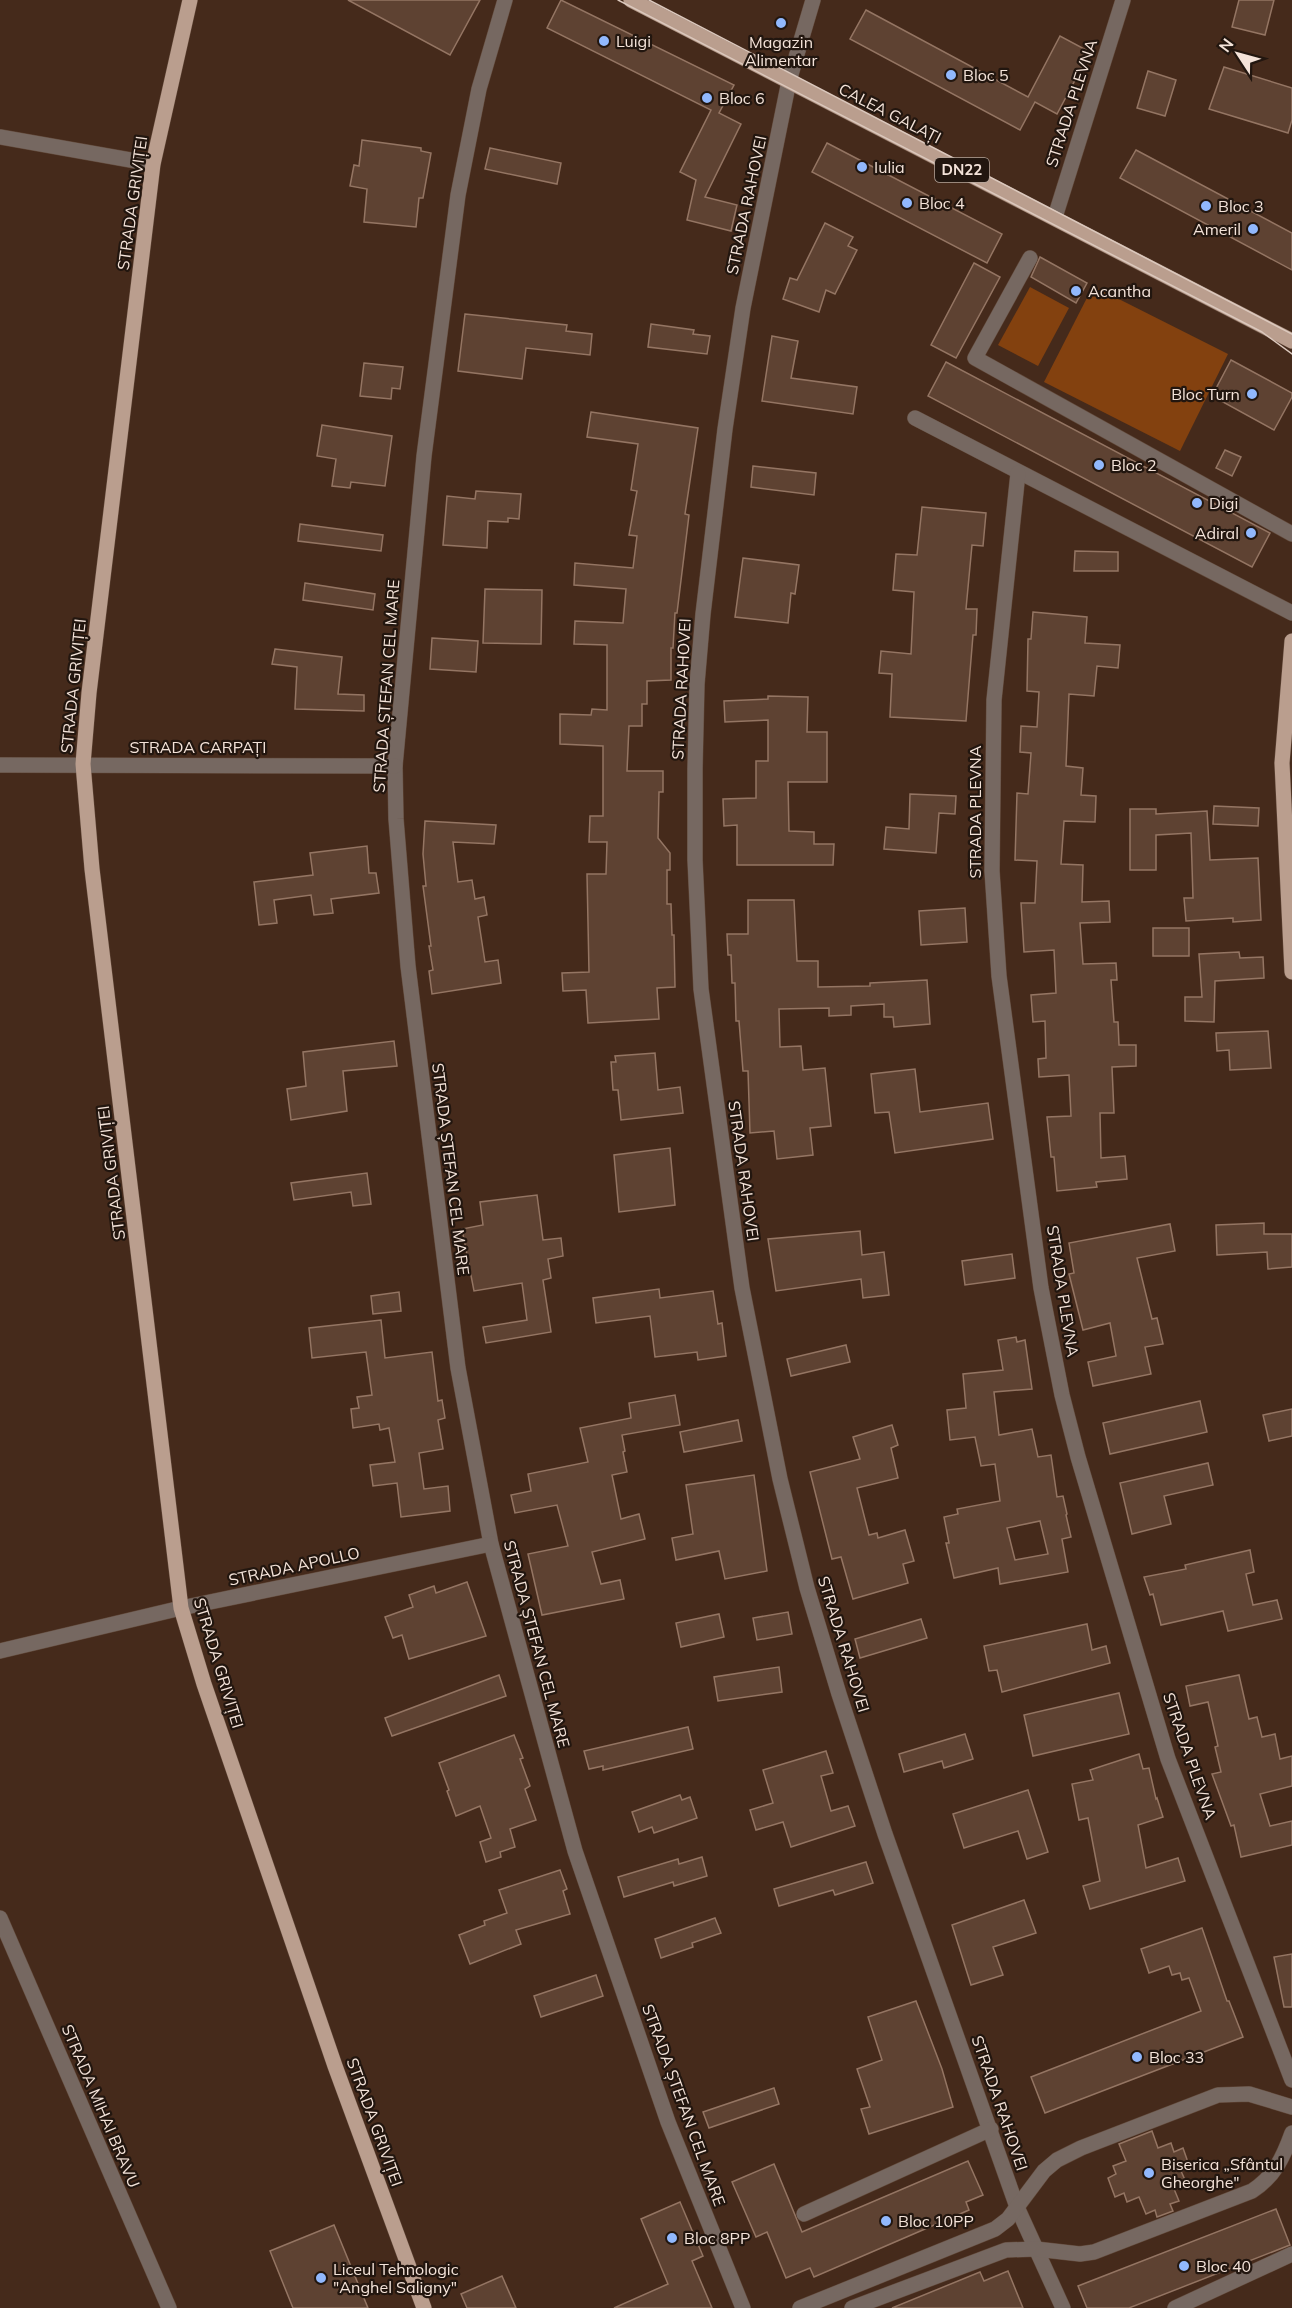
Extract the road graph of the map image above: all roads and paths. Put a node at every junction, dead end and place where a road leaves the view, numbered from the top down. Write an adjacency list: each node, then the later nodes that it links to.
1 (190, 0): 8 (main road, STRADA GRIVIȚEI)
2 (505, 0): 20 (street, STRADA ȘTEFAN CEL MARE)
3 (631, 0): 6 (main road, CALEA GALAȚI / DN22)
4 (813, 0): 6 (street, STRADA RAHOVEI)
5 (1123, 0): 9 (street, STRADA PLEVNA)
6 (789, 81): 9 (main road, CALEA GALAȚI / DN22); 28 (street, STRADA RAHOVEI)
7 (0, 137): 8 (street)
8 (153, 164): 18 (main road, STRADA GRIVIȚEI)
9 (1054, 217): 11 (main road, CALEA GALAȚI / DN22)
10 (1030, 258): 14 (street)
11 (1292, 341)
12 (915, 418): 13 (street)
13 (1018, 473): 15 (street); 26 (street, STRADA PLEVNA)
14 (1292, 534)
15 (1292, 612)
16 (1292, 641): 17 (main road)
17 (1291, 663): 21 (main road)
18 (83, 764): 19 (street, STRADA CARPAȚI); 20 (street, STRADA CARPAȚI); 23 (main road, STRADA GRIVIȚEI)
19 (0, 765)
20 (395, 766): 22 (street, STRADA ȘTEFAN CEL MARE)
21 (1292, 972)
22 (491, 1544): 23 (street, STRADA APOLLO); 36 (street, STRADA ȘTEFAN CEL MARE)
23 (181, 1608): 24 (street, STRADA APOLLO); 35 (main road, STRADA GRIVIȚEI)
24 (0, 1651)
25 (0, 1918): 34 (street, STRADA MIHAI BRAVU)
26 (1292, 2080)
27 (1292, 2107): 30 (street)
28 (990, 2129): 30 (street, STRADA RAHOVEI); 31 (street)
29 (1292, 2133): 32 (street)
30 (1017, 2207): 32 (street, STRADA RAHOVEI); 37 (street)
31 (804, 2214)
32 (1036, 2249): 38 (street); 39 (street, STRADA RAHOVEI)
33 (1292, 2254): 40 (street)
34 (169, 2308)
35 (424, 2308)
36 (743, 2308)
37 (800, 2308)
38 (852, 2308)
39 (1063, 2308)
40 (1175, 2308)

